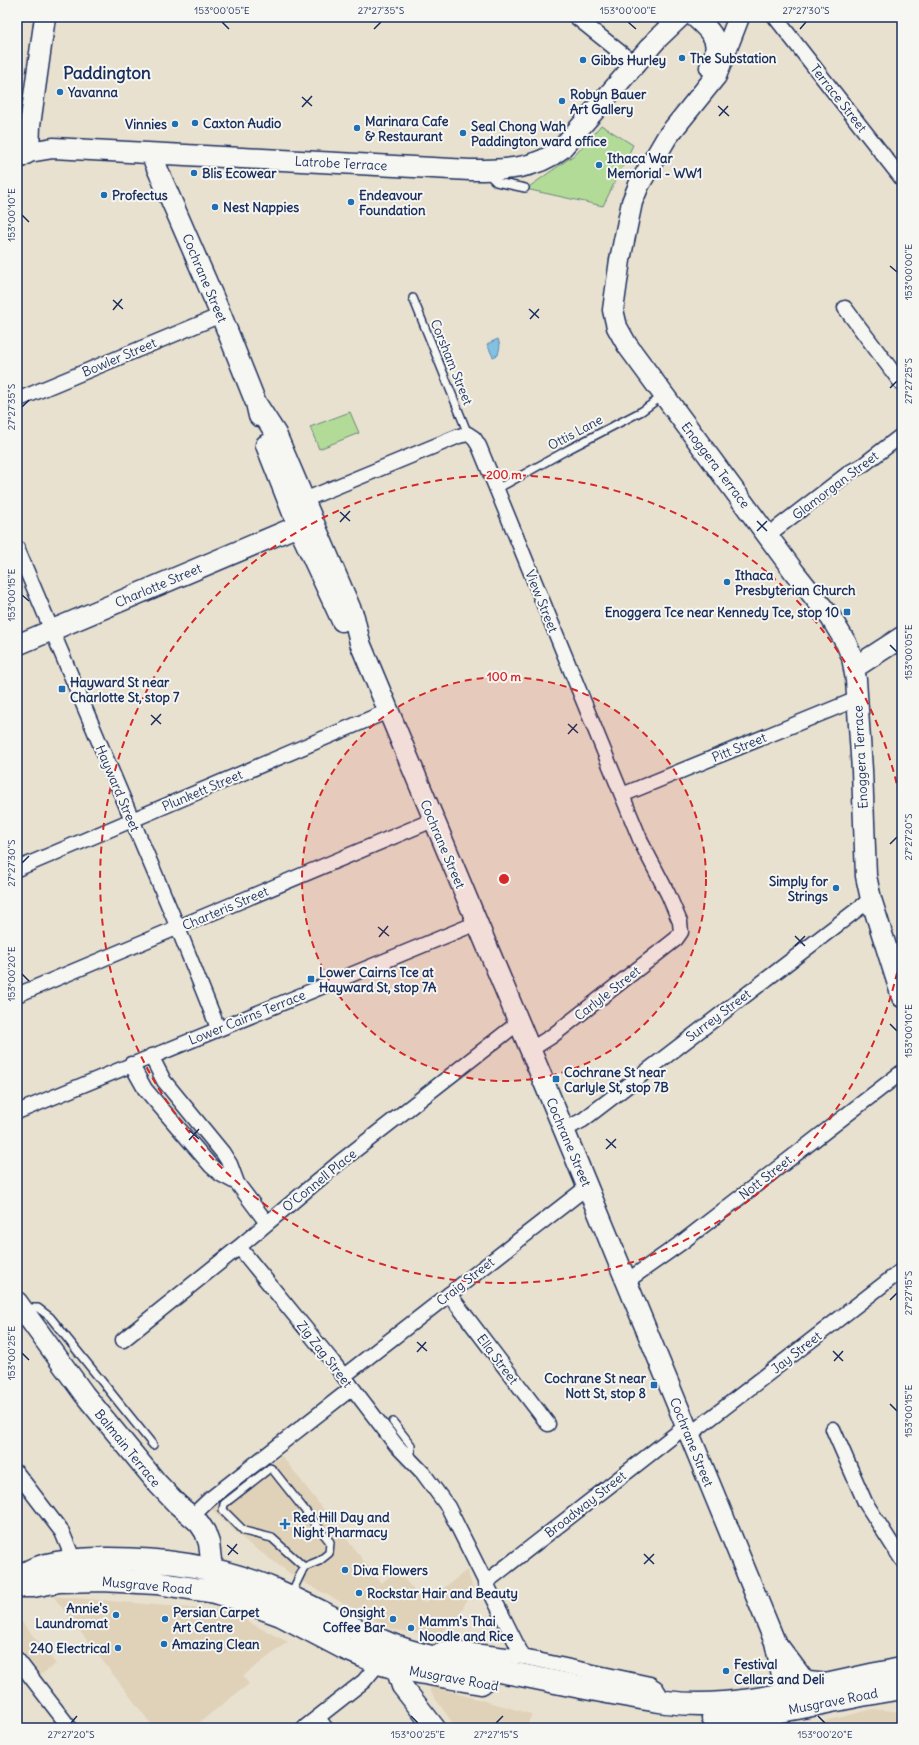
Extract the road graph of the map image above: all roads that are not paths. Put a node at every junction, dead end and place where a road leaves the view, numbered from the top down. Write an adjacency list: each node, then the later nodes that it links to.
1 (45, 17): 10 (street)
2 (576, 17): 7 (street)
3 (680, 17): 7 (street, Latrobe Terrace)
4 (739, 17): 6 (street, Enoggera Terrace); 8 (street, Enoggera Terrace)
5 (775, 17): 12 (street, Terrace Street)
6 (699, 20): 8 (street, Enoggera Terrace)
7 (635, 64): 11 (street, Latrobe Terrace)
8 (678, 122): 18 (street, Enoggera Terrace)
9 (151, 154): 10 (street, Latrobe Terrace); 11 (street, Latrobe Terrace); 16 (street, Cochrane Street)
10 (23, 156)
11 (485, 170): 13 (lane)
12 (902, 179)
13 (525, 188)
14 (413, 298): 21 (lane, Corsham Street)
15 (845, 308): 17 (street)
16 (222, 315): 19 (street, Bowler Street); 20 (street, Cochrane Street)
17 (902, 384)
18 (664, 395): 23 (lane, Ottis Lane); 26 (street, Enoggera Terrace)
19 (17, 400)
20 (256, 403): 24 (street, Cochrane Street); 25 (street, Cochrane Street)
21 (468, 434): 23 (street, View Street); 24 (street)
22 (902, 435): 26 (street, Glamorgan Street)
23 (496, 489): 35 (street, View Street)
24 (304, 500): 30 (street, Cochrane Street)
25 (298, 526): 28 (street, Charlotte Street); 30 (street, Cochrane Street)
26 (768, 535): 32 (street, Enoggera Terrace)
27 (17, 548): 28 (street, Hayward Street)
28 (52, 630): 31 (street, Charlotte Street); 36 (street, Hayward Street)
29 (902, 637): 32 (street)
30 (360, 643): 34 (street, Cochrane Street)
31 (17, 645)
32 (854, 668): 33 (street, Enoggera Terrace)
33 (857, 699): 35 (street, Pitt Street); 39 (street, Enoggera Terrace)
34 (388, 711): 36 (street, Plunkett Street); 37 (street, Cochrane Street)
35 (622, 795): 42 (street, View Street)
36 (132, 820): 38 (street, Plunkett Street); 41 (street, Hayward Street)
37 (433, 820): 40 (street, Cochrane Street); 41 (street, Charteris Street)
38 (17, 869)
39 (871, 899): 44 (street, Enoggera Terrace); 52 (street, Surrey Street)
40 (477, 923): 45 (street, Cochrane Street); 46 (street, Lower Cairns Terrace)
41 (178, 928): 43 (street, Charteris Street); 46 (street, Hayward Street)
42 (681, 932): 47 (street, Carlyle Street)
43 (17, 995)
44 (902, 997)
45 (518, 1023): 47 (street, Cochrane Street); 55 (street, O'Connell Place)
46 (218, 1028): 48 (street, Lower Cairns Terrace)
47 (530, 1050): 52 (street, Cochrane Street)
48 (151, 1056): 49 (street, Lower Cairns Terrace); 53 (street)
49 (131, 1064): 51 (street, Lower Cairns Terrace); 53 (street)
50 (902, 1072): 58 (street, Nott Street)
51 (17, 1112)
52 (564, 1130): 54 (street, Cochrane Street)
53 (237, 1183): 55 (street)
54 (587, 1187): 58 (street, Cochrane Street); 59 (street, Craig Street)
55 (267, 1223): 56 (street, O'Connell Place)
56 (239, 1247): 61 (street, O'Connell Place); 62 (street, Zig Zag Street)
57 (902, 1270): 66 (street, Jay Street)
58 (626, 1281): 66 (street, Cochrane Street)
59 (449, 1294): 62 (street, Craig Street); 64 (street, Ella Street)
60 (20, 1305): 67 (lane, Balmain Terrace); 70 (street, Balmain Terrace)
61 (123, 1340)
62 (348, 1382): 68 (street, Zig Zag Street); 70 (street, Craig Street)
63 (393, 1422): 68 (lane)
64 (548, 1424)
65 (833, 1429): 71 (street)
66 (688, 1430): 76 (street, Broadway Street); 80 (street, Cochrane Street)
67 (153, 1445)
68 (411, 1461): 76 (street, Zig Zag Street)
69 (17, 1473): 74 (street)
70 (191, 1517): 73 (street, Balmain Terrace)
71 (902, 1560)
72 (304, 1567): 72 (lane); 79 (lane)
73 (213, 1569): 74 (main road, Musgrave Road); 78 (street, Balmain Terrace); 79 (main road, Musgrave Road)
74 (73, 1571): 75 (main road, Musgrave Road); 77 (main road, Musgrave Road); 78 (main road, Musgrave Road)
75 (17, 1581)
76 (485, 1583): 83 (street, Zig Zag Street)
77 (17, 1586)
78 (215, 1592): 85 (main road, Musgrave Road)
79 (290, 1596): 81 (main road, Musgrave Road)
80 (775, 1642): 87 (street, Cochrane Street); 90 (street, Cochrane Street)
81 (396, 1646): 82 (main road, Musgrave Road); 85 (main road)
82 (433, 1657): 83 (street, Musgrave Road); 89 (main road, Musgrave Road)
83 (522, 1657): 89 (street, Musgrave Road)
84 (17, 1659): 92 (street)
85 (388, 1666): 90 (main road, Musgrave Road); 91 (street); 95 (street)
86 (902, 1669): 87 (main road, Musgrave Road)
87 (828, 1684): 90 (main road, Musgrave Road)
88 (902, 1688): 90 (main road, Musgrave Road)
89 (664, 1702): 90 (main road, Musgrave Road)
90 (777, 1707)
91 (320, 1715): 93 (street); 94 (lane)
92 (70, 1728)
93 (304, 1728)
94 (330, 1728)
95 (435, 1728)

